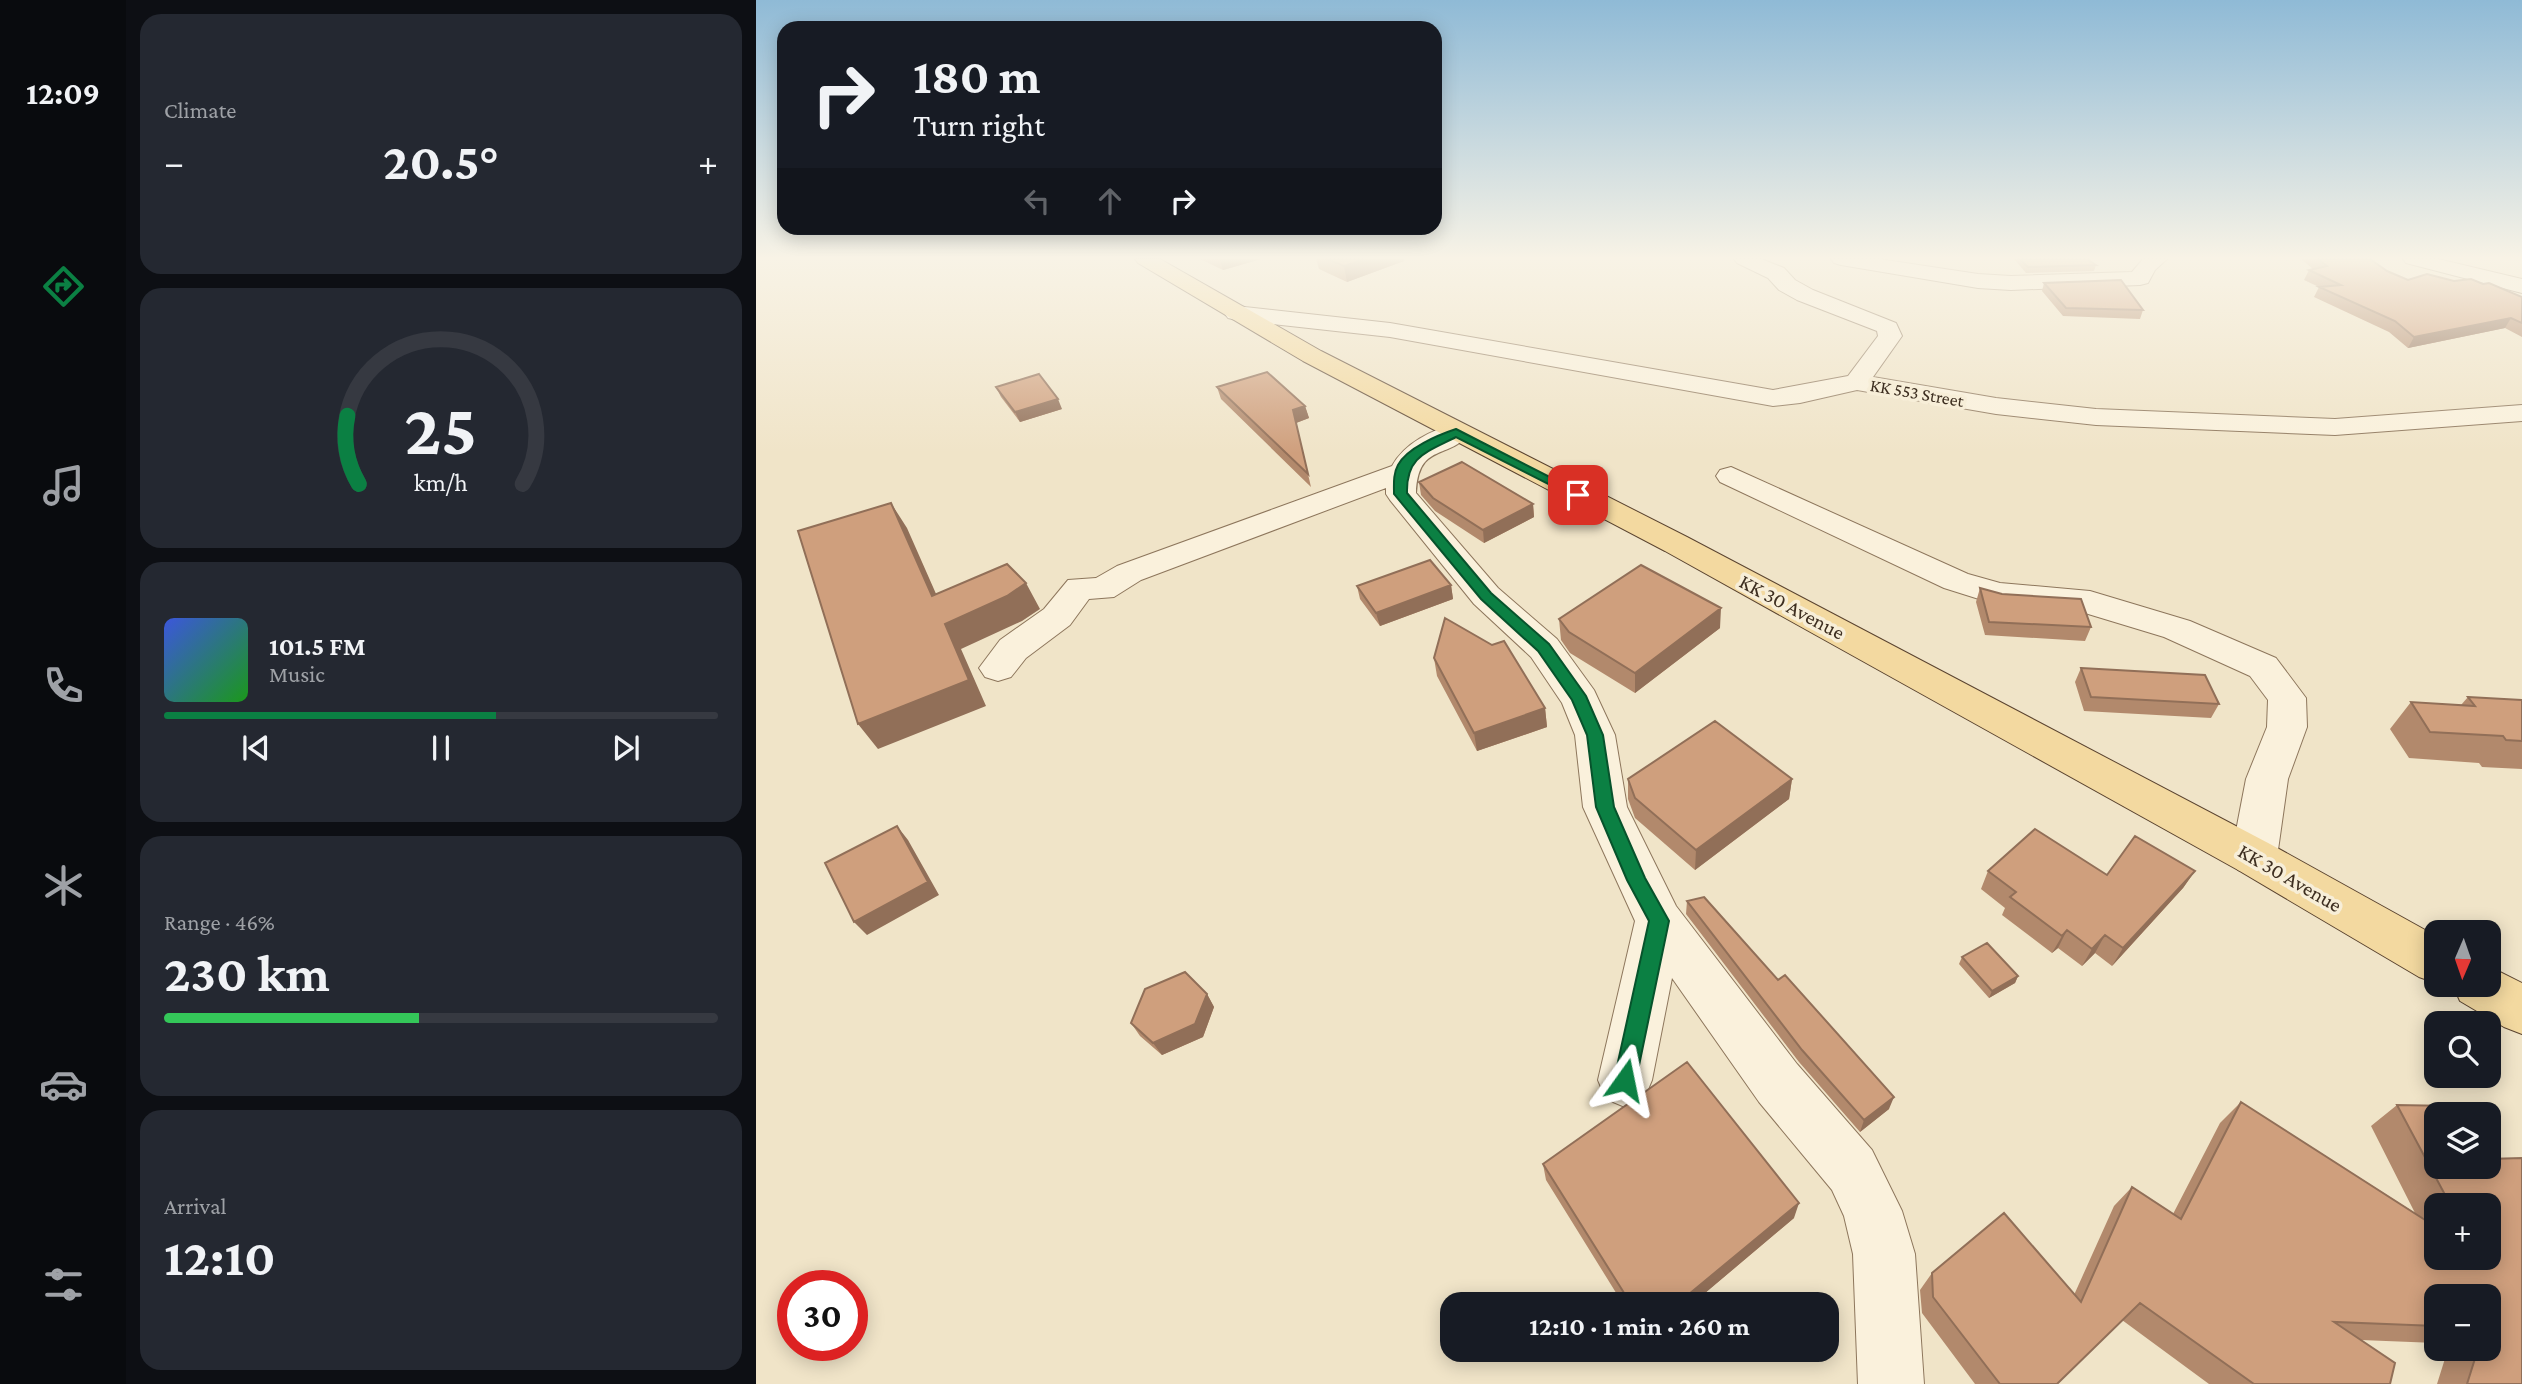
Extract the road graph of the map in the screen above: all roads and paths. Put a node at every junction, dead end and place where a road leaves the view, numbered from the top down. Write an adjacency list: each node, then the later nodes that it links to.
1 (1256, 324): 6 (main road, KK 30 Avenue)
2 (1332, 324): 4 (street, KK 553 Street)
3 (1881, 324): 4 (street)
4 (1857, 382): 5 (street, KK 553 Street)
5 (2522, 413)
6 (1456, 432): 7 (street); 10 (main road, KK 30 Avenue)
7 (1402, 472): 9 (street); 11 (street)
8 (1731, 476): 10 (street)
9 (998, 668)
10 (2254, 857): 12 (main road, KK 30 Avenue)
11 (1659, 921): 15 (street); 16 (street)
12 (2424, 954)
13 (2501, 998): 14 (main road)
14 (2522, 1010)
15 (1625, 1080)
16 (1891, 1384)

